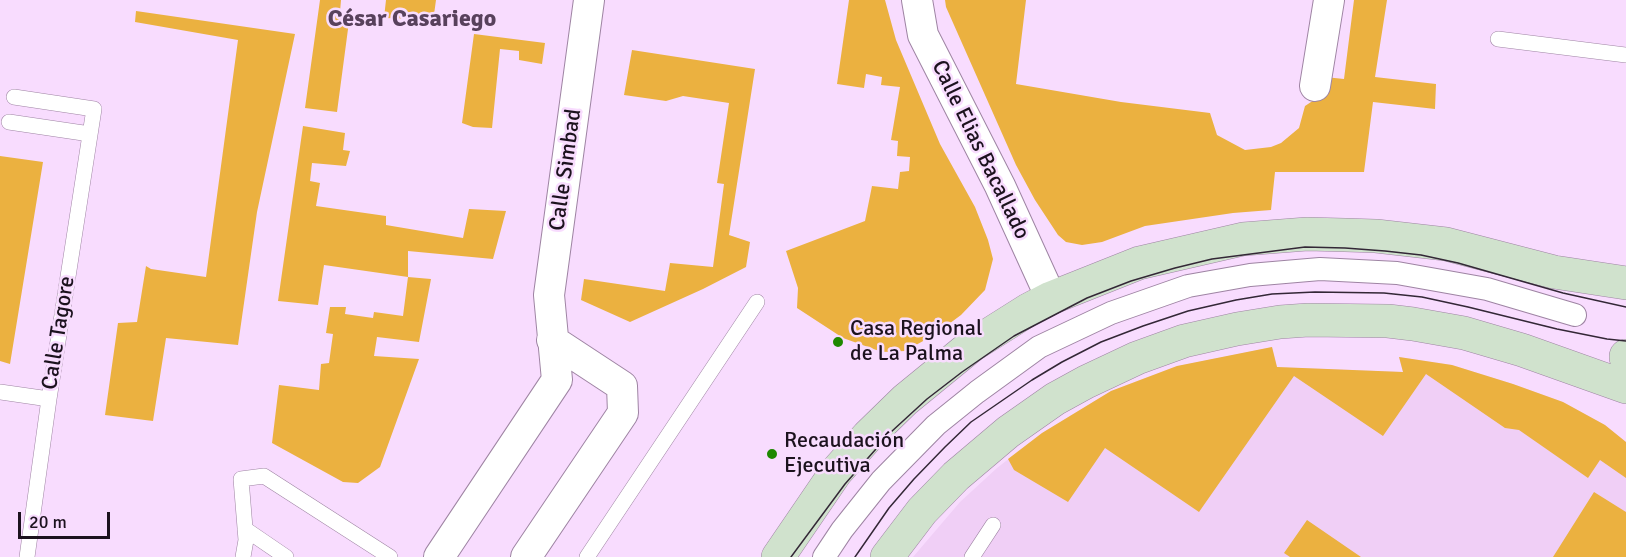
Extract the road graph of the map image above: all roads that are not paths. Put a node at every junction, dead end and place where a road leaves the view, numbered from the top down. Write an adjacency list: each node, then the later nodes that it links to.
1 (589, 0): 14 (street, Calle Simbad)
2 (917, 0): 11 (street, Calle Elias Bacallado)
3 (1329, 0): 6 (street)
4 (1498, 39): 5 (lane)
5 (1626, 55)
6 (1315, 86)
7 (15, 97): 9 (lane, Calle Tagore)
8 (9, 122): 9 (lane)
9 (90, 134): 18 (lane, Calle Tagore)
10 (1620, 281): 11 (main road)
11 (1052, 298): 29 (main road)
12 (757, 302): 28 (lane)
13 (1575, 315): 30 (street)
14 (552, 340): 26 (street, Calle Simbad); 27 (street)
15 (1577, 370): 16 (main road); 19 (main road); 31 (main road)
16 (1626, 387)
17 (0, 392): 18 (lane)
18 (49, 399): 22 (lane, Calle Tagore)
19 (1626, 405)
20 (993, 525): 32 (lane)
21 (245, 529): 23 (lane); 24 (lane); 25 (lane)
22 (27, 557)
23 (243, 557)
24 (286, 557)
25 (390, 557)
26 (439, 557)
27 (526, 557)
28 (587, 557)
29 (778, 557)
30 (824, 557)
31 (887, 557)
32 (972, 557)

